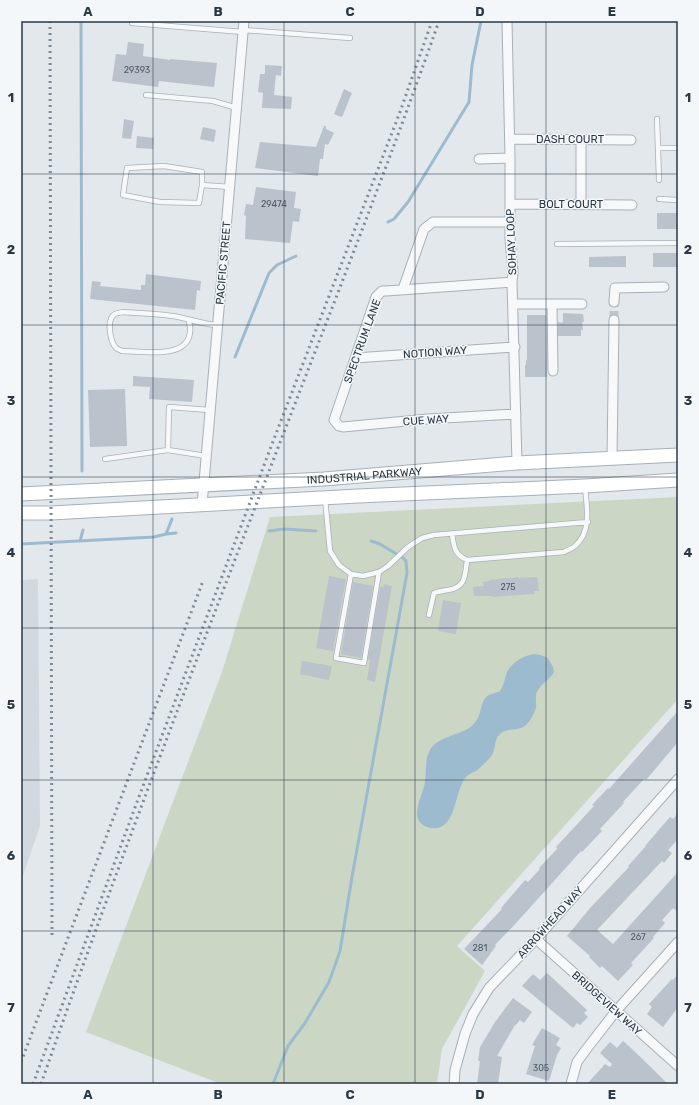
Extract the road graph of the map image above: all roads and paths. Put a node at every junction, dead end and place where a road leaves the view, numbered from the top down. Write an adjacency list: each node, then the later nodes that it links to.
1 (507, 21): 8 (street, SOHAY LOOP)
2 (132, 23): 3 (lane)
3 (244, 28): 4 (lane); 6 (street, PACIFIC STREET)
4 (350, 38)
5 (146, 95): 6 (lane)
6 (237, 108): 17 (street, PACIFIC STREET)
7 (657, 119): 11 (lane)
8 (510, 139): 9 (street, DASH COURT); 13 (street, SOHAY LOOP)
9 (581, 140): 10 (street, DASH COURT); 21 (street)
10 (630, 140)
11 (658, 148): 12 (lane); 15 (lane)
12 (678, 148)
13 (510, 158): 14 (street); 20 (street, SOHAY LOOP)
14 (479, 159)
15 (659, 180)
16 (202, 185): 16 (lane); 17 (lane)
17 (230, 187): 35 (street, PACIFIC STREET)
18 (659, 199): 19 (lane)
19 (678, 200)
20 (510, 204): 21 (street, BOLT COURT); 23 (street, SOHAY LOOP)
21 (581, 204): 22 (street, BOLT COURT)
22 (632, 205)
23 (509, 222): 26 (street, SOHAY LOOP); 28 (street)
24 (678, 243): 25 (lane)
25 (557, 244)
26 (512, 282): 28 (street, SPECTRUM LANE); 30 (street, SOHAY LOOP)
27 (664, 288): 29 (street)
28 (403, 289): 37 (street, SPECTRUM LANE)
29 (614, 302)
30 (514, 304): 31 (street); 36 (street, SOHAY LOOP)
31 (552, 304): 32 (street); 38 (street)
32 (582, 304)
33 (189, 320): 33 (lane); 35 (lane)
34 (614, 320): 45 (street)
35 (218, 325): 39 (street, PACIFIC STREET)
36 (514, 347): 37 (street, NOTION WAY); 40 (street, SOHAY LOOP)
37 (355, 358): 41 (street, SPECTRUM LANE)
38 (553, 371)
39 (210, 410): 42 (lane); 44 (street, PACIFIC STREET)
40 (516, 414): 41 (street, CUE WAY); 47 (street, SOHAY LOOP)
41 (336, 424)
42 (168, 450): 44 (lane); 46 (lane)
43 (678, 455): 45 (main road, INDUSTRIAL PARKWAY)
44 (206, 456): 49 (street, PACIFIC STREET)
45 (612, 458): 47 (main road, INDUSTRIAL PARKWAY)
46 (104, 459)
47 (517, 462): 49 (main road, INDUSTRIAL PARKWAY)
48 (678, 480): 50 (main road, INDUSTRIAL PARKWAY)
49 (203, 486): 51 (main road, INDUSTRIAL PARKWAY); 53 (street, PACIFIC STREET)
50 (585, 486): 52 (main road, INDUSTRIAL PARKWAY); 55 (lane)
51 (21, 494)
52 (325, 498): 53 (main road, INDUSTRIAL PARKWAY); 59 (lane)
53 (202, 505): 54 (main road, INDUSTRIAL PARKWAY)
54 (21, 513)
55 (588, 522): 56 (lane); 57 (lane)
56 (452, 534): 57 (lane); 58 (lane)
57 (467, 560): 60 (lane)
58 (379, 572): 59 (lane); 59 (lane)
59 (351, 574)
60 (429, 615)
61 (678, 779): 62 (street, ARROWHEAD WAY)
62 (536, 939): 64 (street, BRIDGEVIEW WAY); 66 (street, ARROWHEAD WAY)
63 (678, 942): 64 (street)
64 (616, 1011): 65 (street, BRIDGEVIEW WAY); 67 (street)
65 (678, 1066)
66 (454, 1084)
67 (571, 1084)

